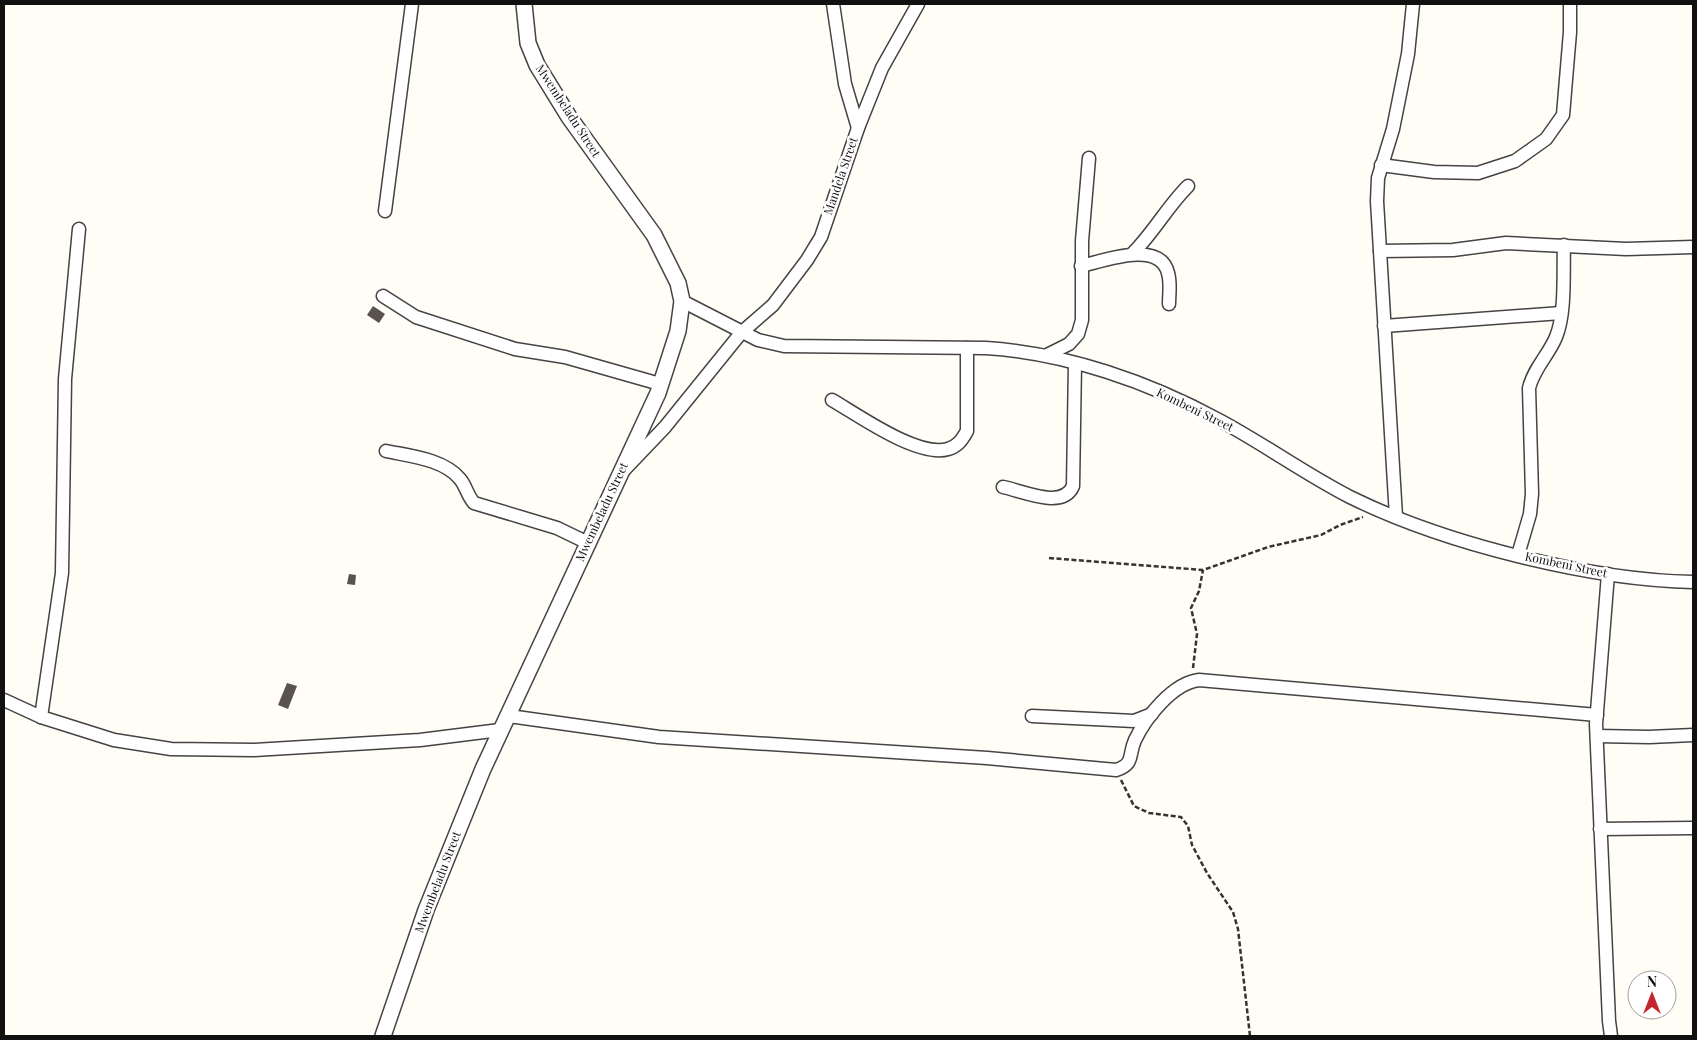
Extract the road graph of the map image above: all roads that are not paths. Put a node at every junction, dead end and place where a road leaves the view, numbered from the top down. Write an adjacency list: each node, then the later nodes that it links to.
1 (412, 4): 11 (street)
2 (524, 4): 19 (street, Mwembeladu Street)
3 (833, 4): 7 (street)
4 (918, 4): 7 (street, Mandela Street)
5 (1413, 4): 9 (street)
6 (1570, 4): 9 (street)
7 (858, 128): 23 (street, Mandela Street)
8 (1090, 158): 17 (street)
9 (1381, 165): 15 (street)
10 (1188, 186): 16 (street)
11 (385, 211)
12 (79, 229): 42 (street)
13 (1564, 245): 14 (street); 15 (street); 21 (street)
14 (1693, 247)
15 (1380, 251): 22 (street)
16 (1133, 253): 17 (street); 20 (street)
17 (1081, 266): 25 (street)
18 (383, 296): 27 (street)
19 (682, 301): 23 (street, Kombeni Street); 27 (street, Mwembeladu Street)
20 (1169, 304)
21 (1561, 313): 22 (street); 34 (street)
22 (1384, 326): 32 (street)
23 (742, 333): 24 (street, Kombeni Street); 30 (street, Mandela Street)
24 (967, 348): 25 (street, Kombeni Street); 28 (street)
25 (1047, 355): 26 (street, Kombeni Street)
26 (1075, 363): 31 (street); 32 (street, Kombeni Street)
27 (660, 384): 30 (street, Mwembeladu Street)
28 (832, 400)
29 (386, 451): 33 (street)
30 (622, 471): 33 (street, Mwembeladu Street)
31 (1004, 487)
32 (1396, 516): 34 (street, Kombeni Street)
33 (588, 543): 40 (street, Mwembeladu Street)
34 (1518, 555): 35 (street, Kombeni Street)
35 (1608, 574): 36 (street, Kombeni Street); 39 (street)
36 (1693, 582)
37 (4, 700): 42 (street)
38 (1152, 714): 39 (street); 40 (street); 41 (street)
39 (1597, 715): 45 (street)
40 (509, 716): 43 (street, Mwembeladu Street)
41 (1032, 716)
42 (41, 717): 43 (street)
43 (500, 730): 48 (street, Mwembeladu Street)
44 (1693, 734): 45 (street)
45 (1597, 736): 47 (street)
46 (1693, 828): 47 (street)
47 (1600, 829): 49 (street)
48 (383, 1036)
49 (1611, 1036)

